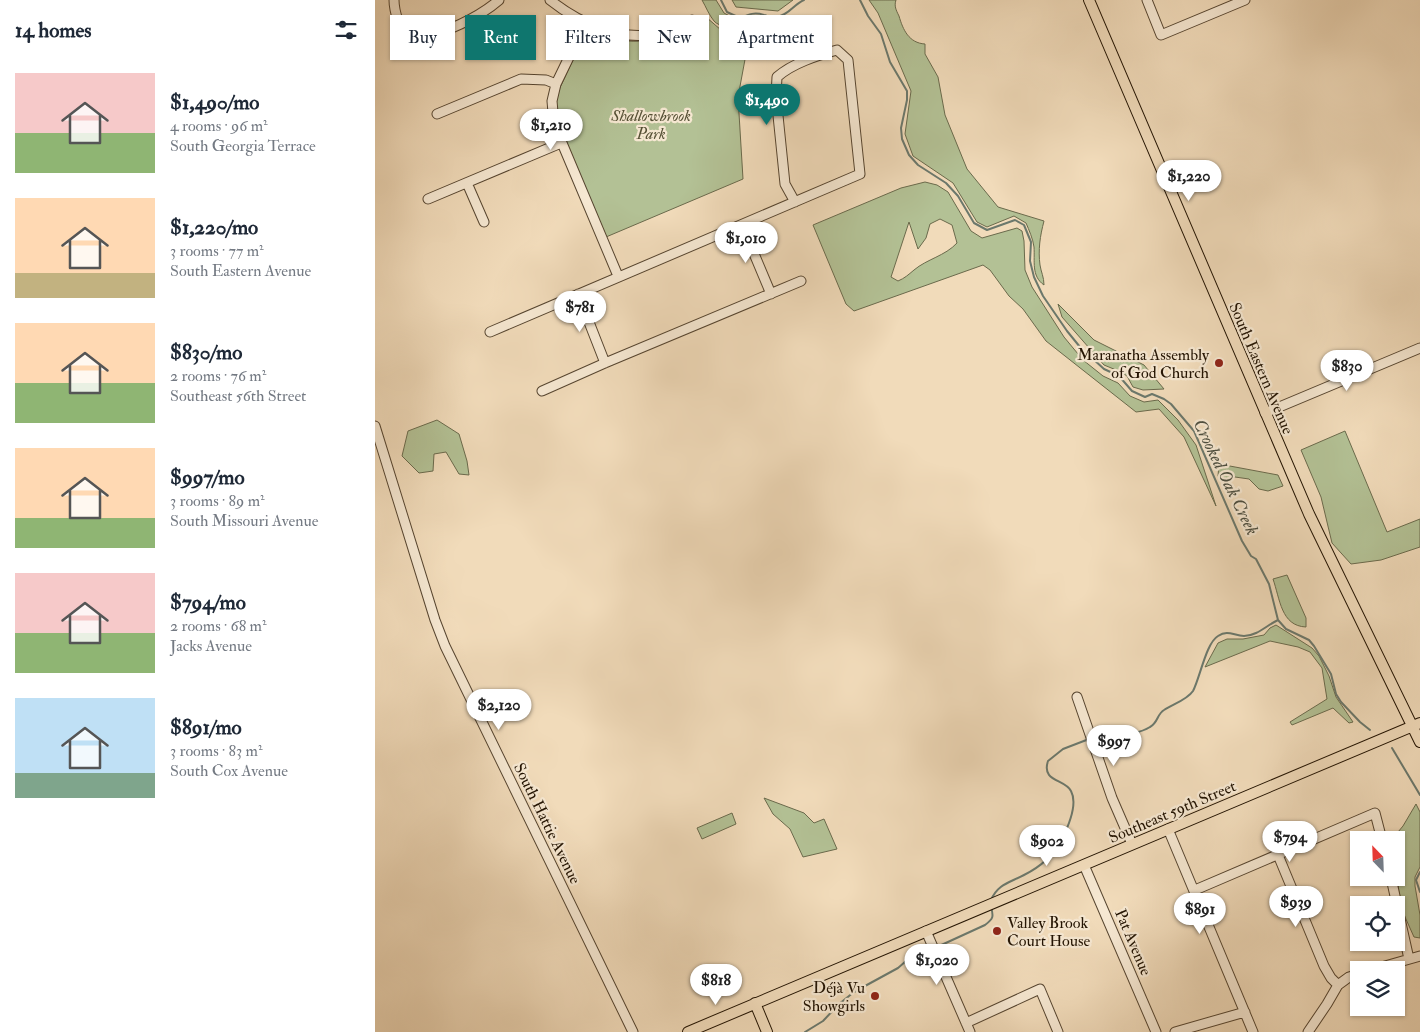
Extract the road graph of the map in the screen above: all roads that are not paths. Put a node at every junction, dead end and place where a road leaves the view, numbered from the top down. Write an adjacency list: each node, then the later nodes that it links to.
1 (499, 0): 7 (street)
2 (550, 0): 9 (street)
3 (1089, 0): 27 (main road, South Eastern Avenue)
4 (1147, 0): 8 (street)
5 (1219, 0): 8 (street)
6 (1245, 0): 8 (street)
7 (394, 3)
8 (1223, 9)
9 (571, 15)
10 (568, 60): 11 (street)
11 (556, 84): 12 (street); 13 (street)
12 (437, 114)
13 (561, 143): 14 (street); 19 (street)
14 (467, 183): 15 (street); 17 (street)
15 (428, 200)
16 (795, 202): 16 (street); 18 (street)
17 (484, 222)
18 (742, 225): 19 (street); 22 (street)
19 (618, 276): 21 (street)
20 (801, 281): 22 (street)
21 (578, 294): 23 (street); 25 (street)
22 (771, 294): 25 (street)
23 (490, 332)
24 (1420, 348): 27 (street)
25 (605, 363): 26 (street)
26 (542, 391)
27 (1265, 413): 30 (main road, South Eastern Avenue)
28 (375, 426): 48 (street, South Hattie Avenue)
29 (1077, 697): 34 (street)
30 (1416, 724): 31 (main road, South Eastern Avenue); 32 (main road, Southeast 59th Street)
31 (1420, 742)
32 (1168, 829): 34 (main road, Southeast 59th Street); 38 (street)
33 (1380, 831): 35 (street)
34 (1132, 844): 36 (main road, Southeast 59th Street)
35 (1278, 855): 38 (street); 44 (street)
36 (1084, 865): 39 (main road, Southeast 59th Street); 53 (street, Pat Avenue)
37 (1393, 886): 41 (street)
38 (1195, 890): 46 (street)
39 (926, 931): 45 (main road, Southeast 59th Street); 47 (street)
40 (1420, 956): 41 (street)
41 (1409, 959): 42 (street)
42 (1402, 961)
43 (1350, 977): 44 (street)
44 (1338, 985): 56 (street)
45 (755, 1003): 49 (main road, Southeast 59th Street); 50 (main road)
46 (1245, 1012): 54 (street); 55 (street)
47 (966, 1023): 51 (street); 52 (street)
48 (633, 1032)
49 (688, 1032)
50 (767, 1032)
51 (970, 1032)
52 (1058, 1032)
53 (1155, 1032)
54 (1175, 1032)
55 (1253, 1032)
56 (1308, 1032)

